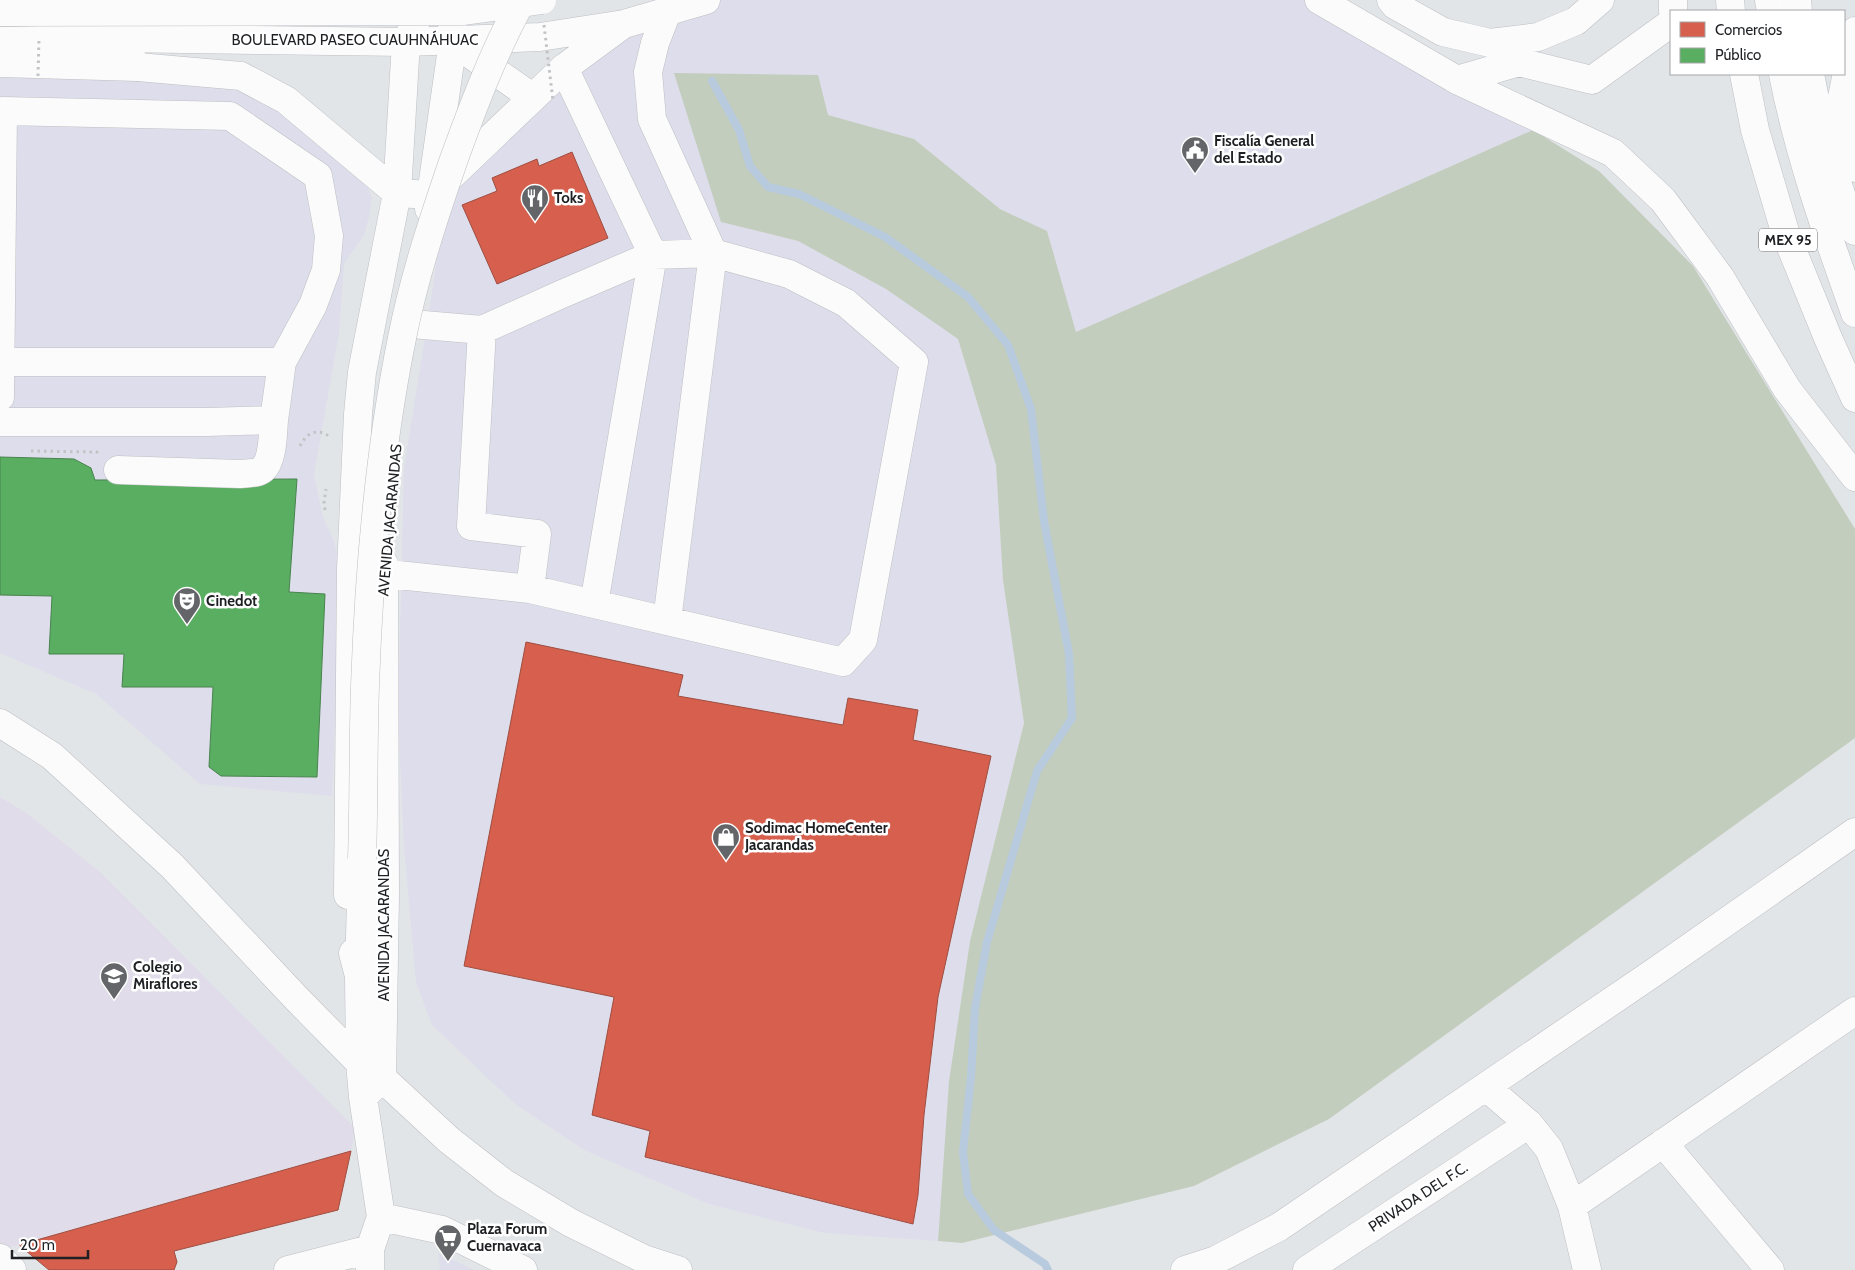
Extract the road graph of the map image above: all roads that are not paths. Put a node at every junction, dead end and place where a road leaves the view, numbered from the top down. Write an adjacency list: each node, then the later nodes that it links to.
1 (522, 0): 50 (main road, bridge)
2 (706, 0): 8 (main road, BOULEVARD PASEO CUAUHNÁHUAC)
3 (1319, 0): 22 (main road)
4 (1391, 0): 5 (main road)
5 (1600, 0)
6 (543, 9): 7 (main road, BOULEVARD PASEO CUAUHNÁHUAC, bridge)
7 (0, 12)
8 (668, 12): 11 (main road, BOULEVARD PASEO CUAUHNÁHUAC); 28 (main road)
9 (416, 21): 10 (main road, BOULEVARD PASEO CUAUHNÁHUAC); 14 (main road, BOULEVARD PASEO CUAUHNÁHUAC); 25 (main road, AVENIDA JACARANDAS)
10 (452, 21): 11 (main road, BOULEVARD PASEO CUAUHNÁHUAC); 23 (main road); 26 (main road, AVENIDA JACARANDAS)
11 (624, 24): 18 (main road)
12 (1670, 24): 22 (main road)
13 (1855, 31): 24 (main road)
14 (114, 38): 15 (main road, BOULEVARD PASEO CUAUHNÁHUAC); 17 (main road)
15 (0, 41)
16 (0, 63): 17 (main road)
17 (138, 67): 25 (main road)
18 (564, 68): 23 (main road); 29 (main road)
19 (1744, 75): 38 (main road, MEX 95)
20 (1783, 75): 30 (main road, MEX 95)
21 (1810, 75): 27 (main road)
22 (1457, 80): 42 (main road)
23 (543, 99): 26 (main road)
24 (1855, 168)
25 (396, 193): 26 (main road); 35 (main road, AVENIDA JACARANDAS)
26 (431, 195): 31 (main road, AVENIDA JACARANDAS)
27 (1855, 231)
28 (713, 253): 29 (main road); 47 (main road); 47 (main road)
29 (652, 255): 32 (main road); 46 (main road)
30 (1855, 313)
31 (412, 324): 32 (main road); 36 (main road, AVENIDA JACARANDAS)
32 (482, 330): 45 (main road)
33 (1, 362): 34 (main road); 34 (main road); 37 (main road)
34 (282, 362): 39 (main road)
35 (361, 383): 36 (main road); 43 (main road, AVENIDA JACARANDAS)
36 (401, 389): 44 (main road, AVENIDA JACARANDAS)
37 (0, 397)
38 (1855, 398)
39 (274, 420): 40 (main road); 41 (main road)
40 (0, 422)
41 (118, 470)
42 (1855, 477)
43 (351, 570): 44 (main road); 50 (main road, AVENIDA JACARANDAS)
44 (383, 573): 45 (main road); 54 (main road, AVENIDA JACARANDAS)
45 (530, 589): 46 (main road)
46 (594, 604): 47 (main road)
47 (667, 621)
48 (0, 723): 52 (main road)
49 (1855, 832): 53 (main road)
50 (359, 976): 52 (main road, AVENIDA JACARANDAS)
51 (1855, 1011): 56 (main road)
52 (360, 1063): 54 (main road)
53 (1486, 1087): 55 (main road); 65 (main road)
54 (372, 1088): 58 (main road, AVENIDA JACARANDAS); 64 (main road)
55 (1529, 1124): 57 (main road); 66 (main road, PRIVADA DEL F.C.)
56 (1663, 1143): 57 (main road); 68 (main road)
57 (1572, 1206): 67 (main road)
58 (381, 1217): 60 (main road, AVENIDA JACARANDAS); 63 (main road)
59 (0, 1258): 61 (main road)
60 (370, 1260): 62 (main road)
61 (12, 1270)
62 (291, 1270)
63 (523, 1270)
64 (678, 1270)
65 (1185, 1270)
66 (1308, 1270)
67 (1587, 1270)
68 (1770, 1270)

